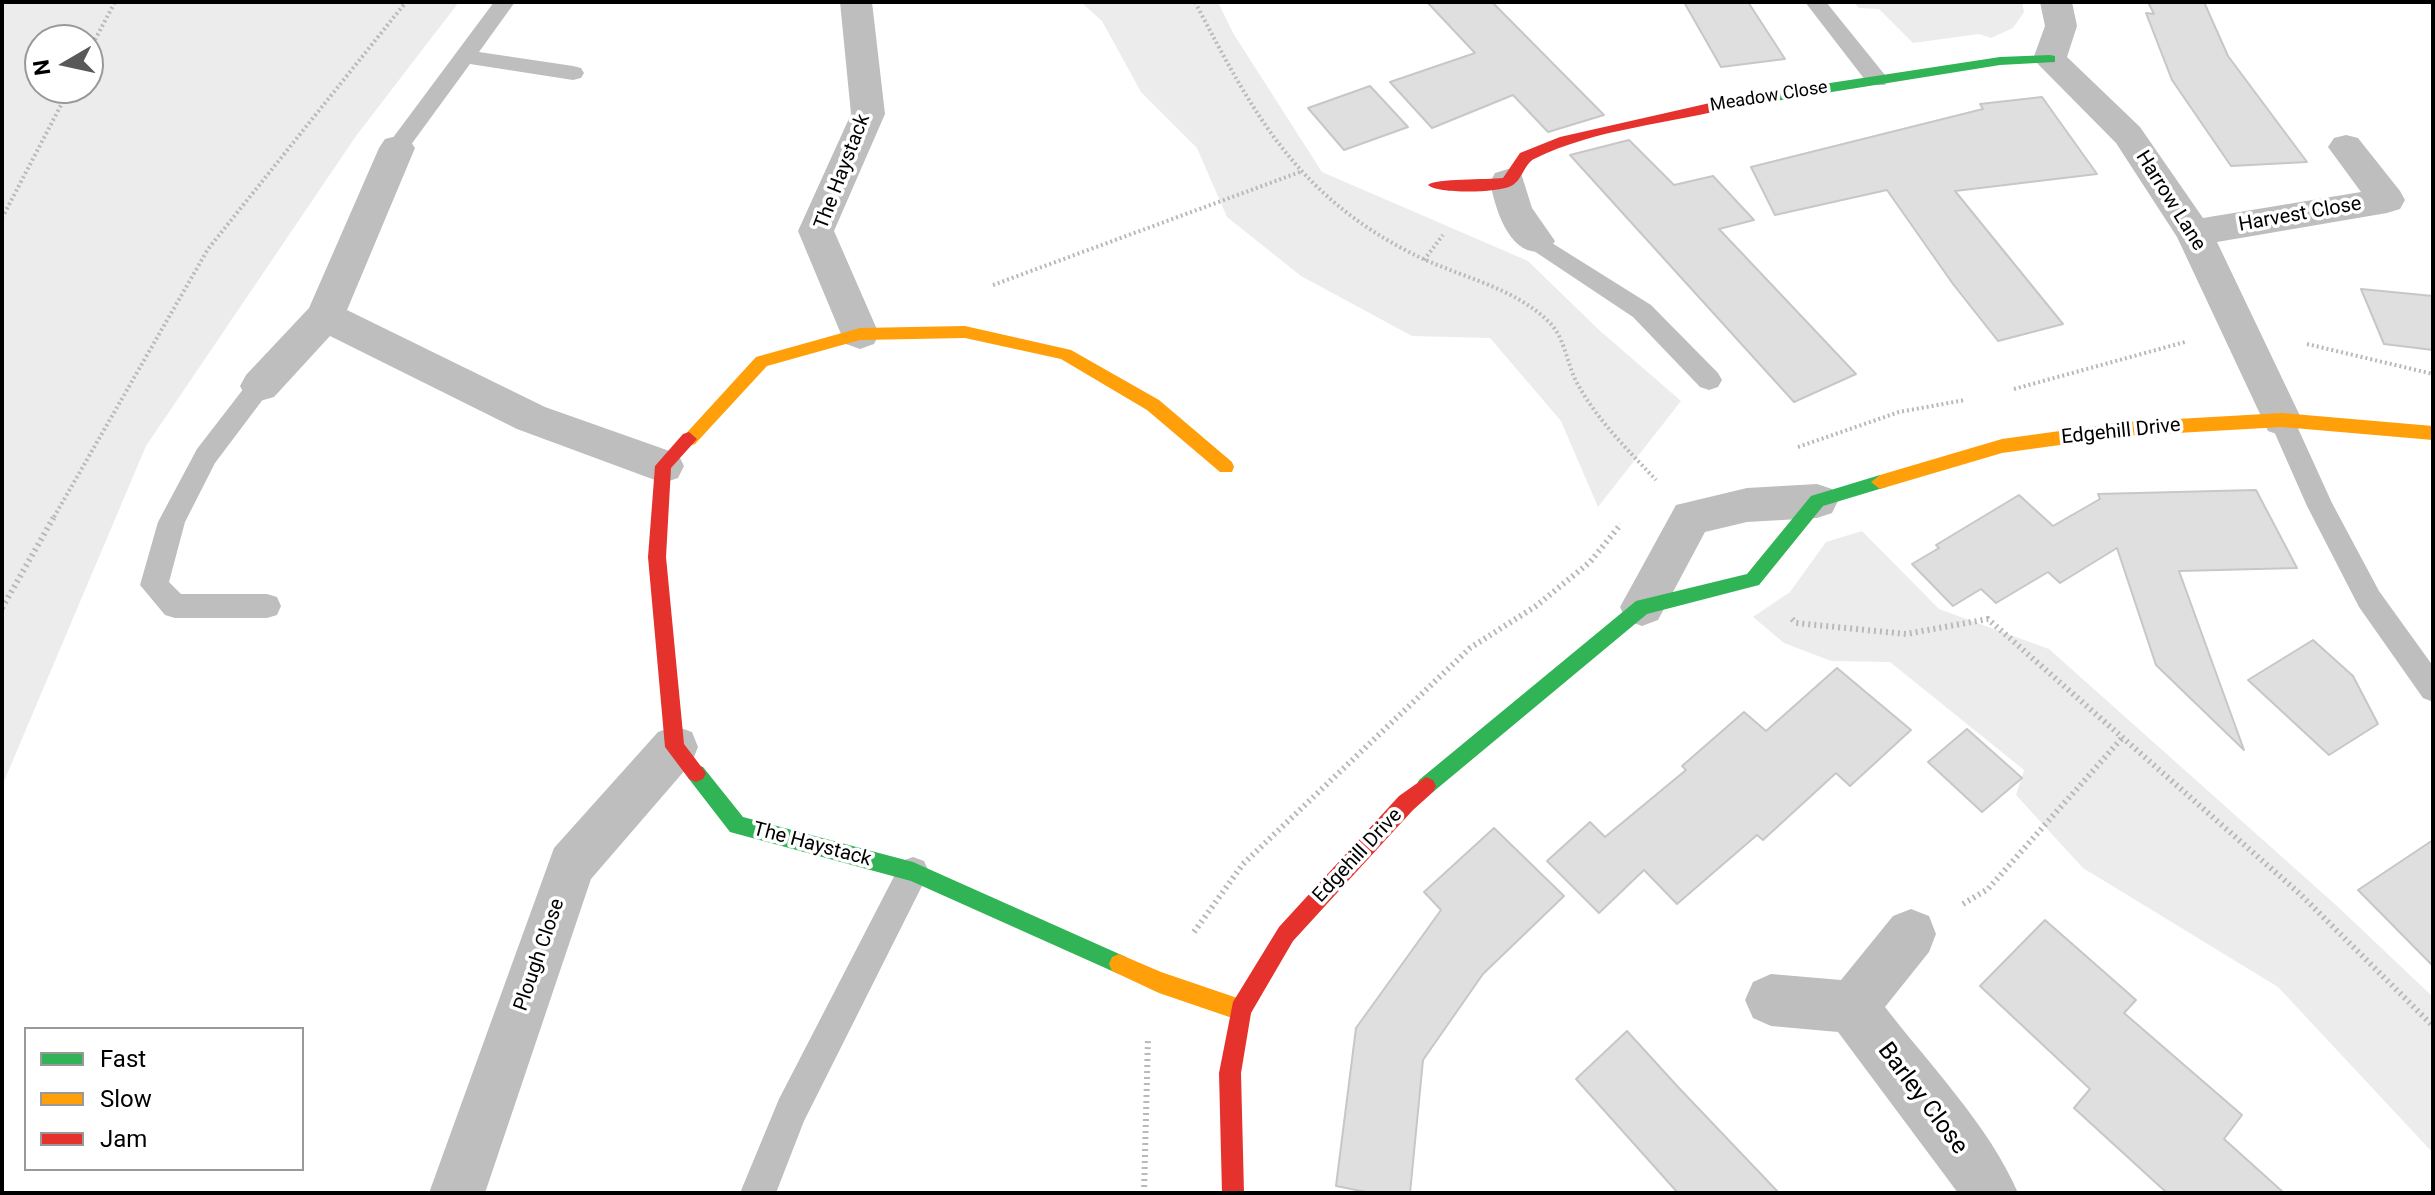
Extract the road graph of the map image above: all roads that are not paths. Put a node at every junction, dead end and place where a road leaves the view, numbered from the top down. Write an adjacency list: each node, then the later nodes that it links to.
1 (505, 2): 5 (lane)
2 (856, 2): 16 (street, The Haystack)
3 (1815, 2): 8 (lane)
4 (2056, 2): 6 (street)
5 (467, 57): 7 (lane); 10 (lane)
6 (2050, 59): 8 (street, Meadow Close); 13 (street, Harrow Lane)
7 (573, 73)
8 (1877, 80): 11 (street, Meadow Close)
9 (2346, 147): 13 (street, Harvest Close)
10 (397, 148): 15 (street)
11 (1508, 182): 12 (street); 14 (street)
12 (1435, 185)
13 (2194, 233): 19 (street, Harrow Lane)
14 (1536, 241): 17 (lane)
15 (325, 316): 18 (street); 21 (street)
16 (860, 334): 21 (street); 22 (street)
17 (1709, 380)
18 (260, 386): 24 (lane)
19 (2282, 420): 20 (street, Edgehill Drive); 23 (street, Edgehill Drive); 26 (lane)
20 (2433, 433)
21 (663, 466): 27 (street)
22 (1226, 467)
23 (1817, 501): 25 (street, Edgehill Drive); 25 (street, Edgehill Drive)
24 (267, 606)
25 (1642, 607): 32 (street, Edgehill Drive)
26 (2433, 689)
27 (675, 747): 28 (street, The Haystack); 33 (street, Plough Close)
28 (913, 872): 32 (street, The Haystack); 34 (lane)
29 (1911, 934): 31 (street)
30 (1771, 1000): 31 (street)
31 (1852, 1007): 36 (street, Barley Close)
32 (1241, 1010): 35 (street, Edgehill Drive)
33 (457, 1193)
34 (758, 1193)
35 (1233, 1193)
36 (1990, 1193)

